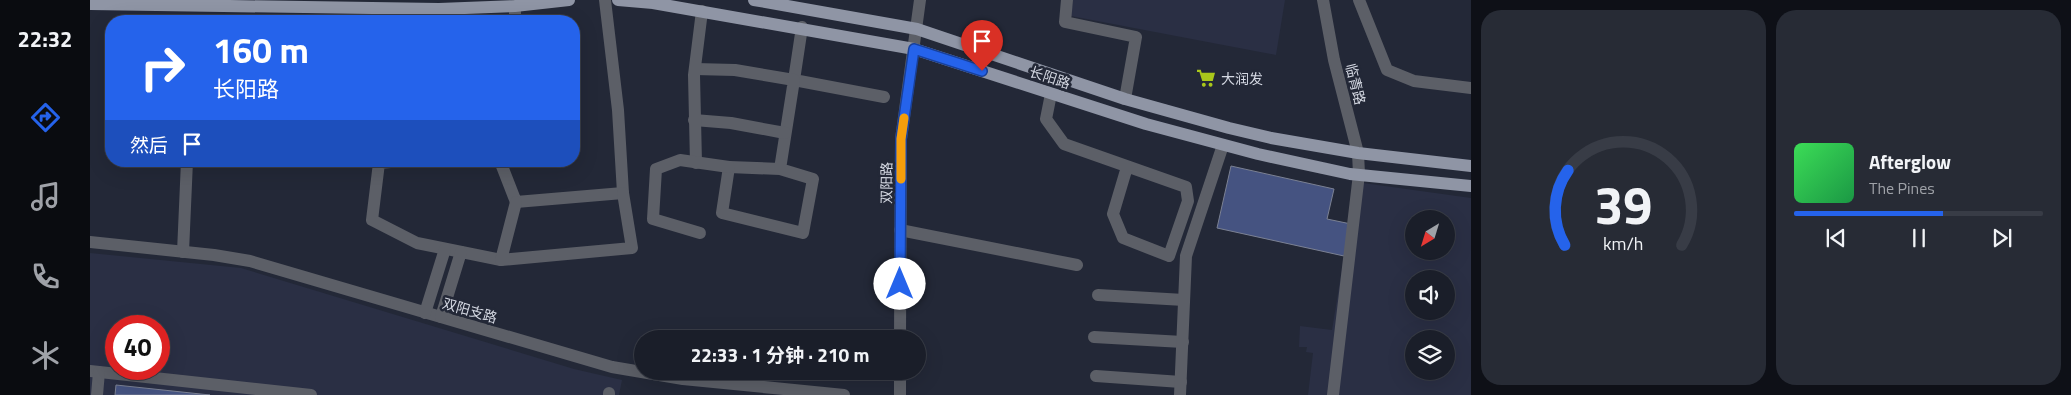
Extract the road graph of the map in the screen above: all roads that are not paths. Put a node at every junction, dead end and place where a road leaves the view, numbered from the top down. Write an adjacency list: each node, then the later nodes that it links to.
1 (569, 0): 11 (main road)
2 (605, 0): 38 (street)
3 (618, 0): 9 (main road, 长阳路)
4 (754, 0): 16 (main road, 长阳路)
5 (920, 0): 16 (street, 双阳路)
6 (1067, 0): 23 (street)
7 (1323, 0): 27 (street, 临青路)
8 (1359, 0): 20 (street)
9 (639, 1): 12 (main road, 长阳路)
10 (90, 4): 13 (main road)
11 (515, 6): 13 (main road); 14 (street)
12 (702, 11): 15 (main road, 长阳路); 18 (street)
13 (440, 15)
14 (515, 15)
15 (802, 28): 17 (main road, 长阳路); 19 (street)
16 (917, 29): 17 (street, 双阳路); 23 (main road, 长阳路)
17 (914, 49): 21 (main road, 长阳路); 40 (street, 双阳路)
18 (695, 69): 19 (street); 24 (street)
19 (794, 80): 22 (street); 25 (street)
20 (1471, 88)
21 (1051, 94): 26 (main road, 长阳路); 34 (street)
22 (884, 97)
23 (1125, 98): 27 (main road, 长阳路)
24 (694, 120): 25 (street); 28 (street)
25 (786, 133): 35 (street)
26 (1223, 145): 36 (main road, 长阳路); 49 (street)
27 (1358, 154): 29 (main road, 长阳路); 36 (street, 临青路)
28 (696, 163): 33 (street); 41 (street)
29 (1471, 166)
30 (187, 167): 44 (street)
31 (379, 167): 43 (street)
32 (502, 167): 39 (street)
33 (729, 167): 35 (street); 35 (street)
34 (1127, 167): 34 (street)
35 (780, 169)
36 (1359, 174): 37 (main road, 长阳路); 64 (street, 临青路)
37 (1471, 186)
38 (623, 193): 39 (street); 46 (street)
39 (516, 202): 46 (street)
40 (900, 230): 47 (street); 52 (street, 双阳路)
41 (700, 233)
42 (90, 242): 44 (street, 双阳支路)
43 (444, 249): 45 (street); 50 (street)
44 (183, 252): 50 (street, 双阳支路)
45 (461, 252): 46 (street); 51 (street)
46 (501, 260)
47 (1078, 265)
48 (1098, 295): 49 (street)
49 (1184, 300): 54 (street)
50 (425, 312): 51 (street, 双阳支路)
51 (441, 317): 61 (street, 双阳支路)
52 (900, 330)
53 (1094, 337): 54 (street)
54 (1182, 342): 58 (street)
55 (95, 371): 59 (street); 60 (street)
56 (1096, 376): 58 (street)
57 (900, 380): 62 (street)
58 (1181, 382): 63 (street)
59 (97, 395)
60 (311, 395)
61 (844, 395)
62 (900, 395)
63 (1180, 395)
64 (1333, 395)

